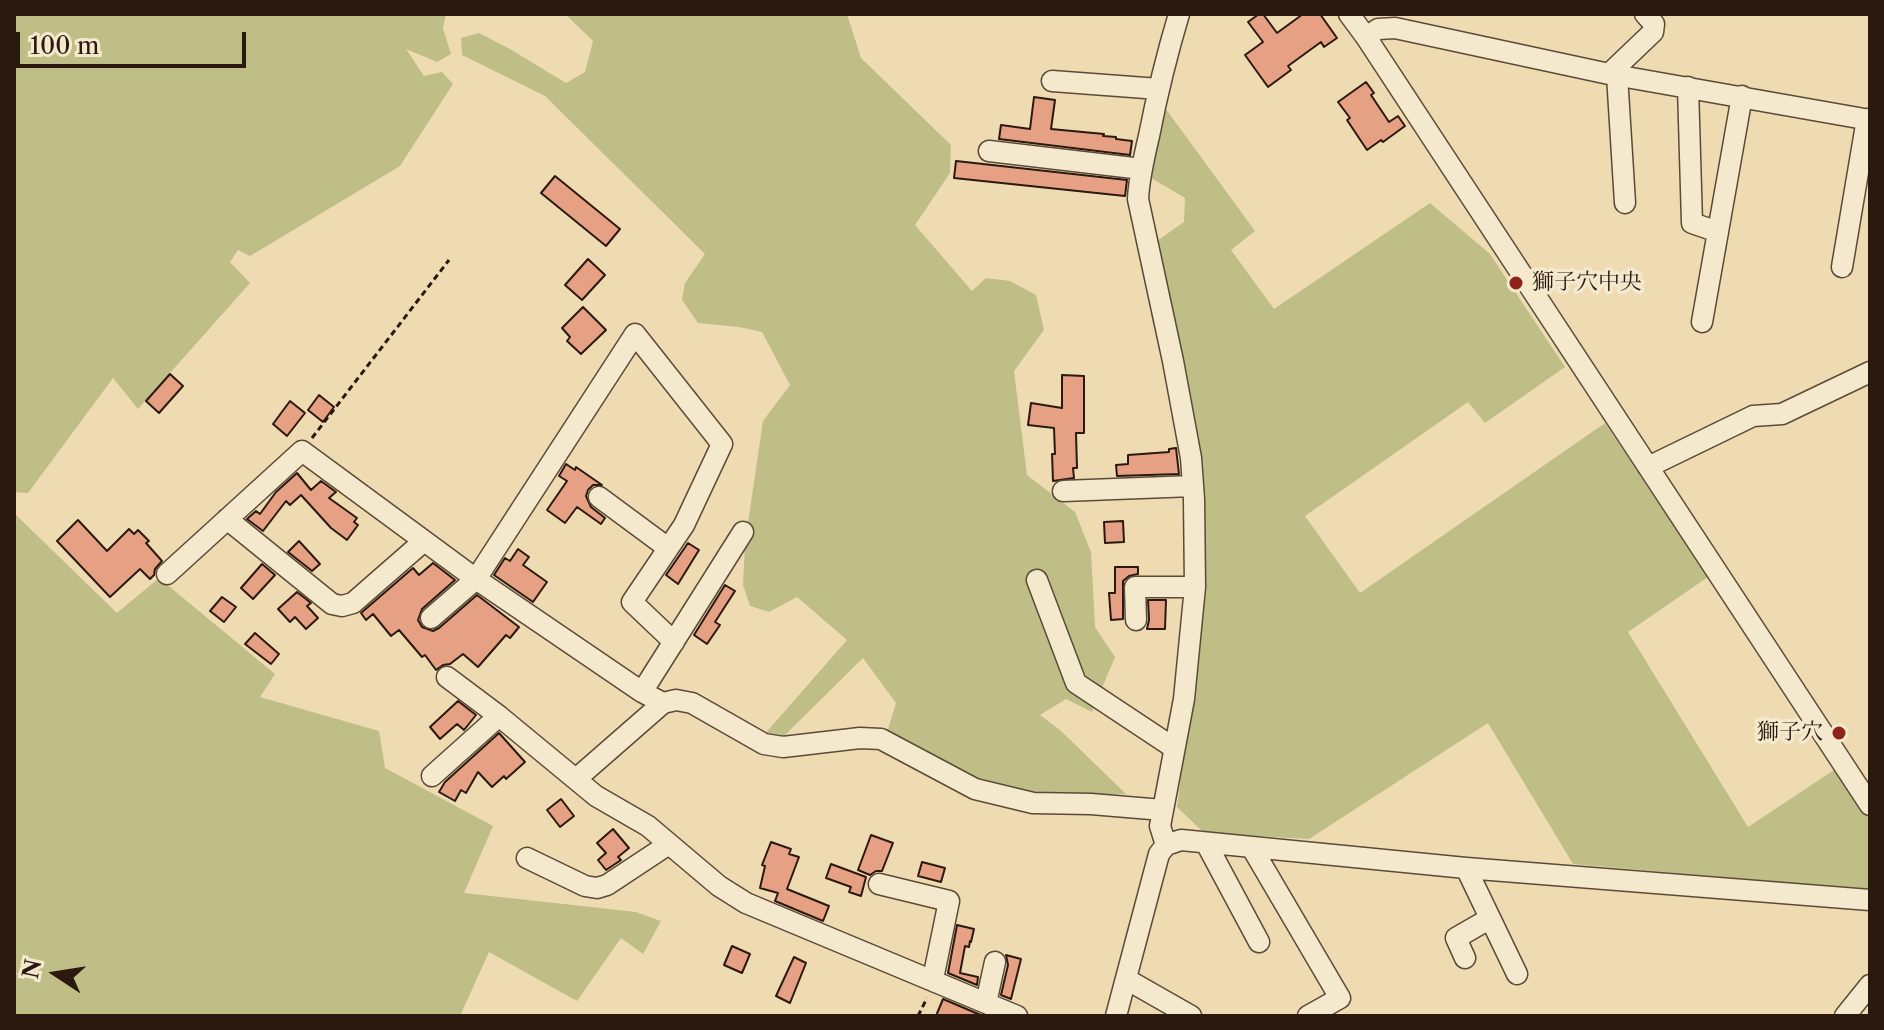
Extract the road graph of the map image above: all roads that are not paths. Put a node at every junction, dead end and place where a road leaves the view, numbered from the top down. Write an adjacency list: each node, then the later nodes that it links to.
1 (1179, 14): 8 (street)
2 (1349, 14): 4 (street)
3 (1645, 14): 5 (street)
4 (1366, 37): 5 (street); 18 (street)
5 (1613, 75): 7 (street); 13 (street)
6 (1052, 81): 8 (street)
7 (1688, 87): 9 (street); 14 (street)
8 (1159, 89): 12 (street)
9 (1742, 96): 10 (street); 14 (street)
10 (1868, 120): 15 (street)
11 (989, 151): 12 (street)
12 (1142, 169): 19 (street)
13 (1625, 203)
14 (1718, 232): 16 (street)
15 (1842, 267)
16 (1702, 322)
17 (1870, 372): 18 (street)
18 (1648, 467): 40 (street)
19 (1193, 486): 20 (street); 29 (street)
20 (1063, 491)
21 (599, 497): 25 (street)
22 (227, 519): 24 (street); 24 (street); 26 (street)
23 (743, 532): 32 (street)
24 (424, 541): 27 (street)
25 (668, 548): 27 (street); 32 (street)
26 (167, 574)
27 (476, 579): 30 (street); 34 (street)
28 (1037, 580): 37 (street)
29 (1195, 587): 31 (street); 37 (street)
30 (431, 618)
31 (1136, 620)
32 (674, 642): 34 (street)
33 (447, 677): 36 (street)
34 (642, 692): 35 (street)
35 (663, 703): 39 (street); 41 (street)
36 (499, 716): 38 (street); 39 (street)
37 (1174, 748): 41 (street)
38 (432, 776)
39 (576, 779): 43 (street)
40 (1870, 805)
41 (1163, 810): 44 (street)
42 (1206, 843): 44 (street); 45 (street); 51 (street)
43 (669, 844): 46 (street); 56 (street)
44 (1166, 845): 55 (street)
45 (1252, 848): 47 (street); 62 (street)
46 (527, 858)
47 (1466, 868): 49 (street); 50 (street)
48 (879, 884): 56 (street)
49 (1870, 900)
50 (1489, 919): 52 (street); 54 (street)
51 (1259, 942)
52 (1465, 958)
53 (995, 962): 58 (street)
54 (1517, 974)
55 (1126, 979): 60 (street); 61 (street)
56 (935, 982): 58 (street)
57 (1870, 985): 63 (street)
58 (986, 1003): 59 (street)
59 (1016, 1016)
60 (1116, 1016)
61 (1191, 1016)
62 (1308, 1016)
63 (1845, 1016)

